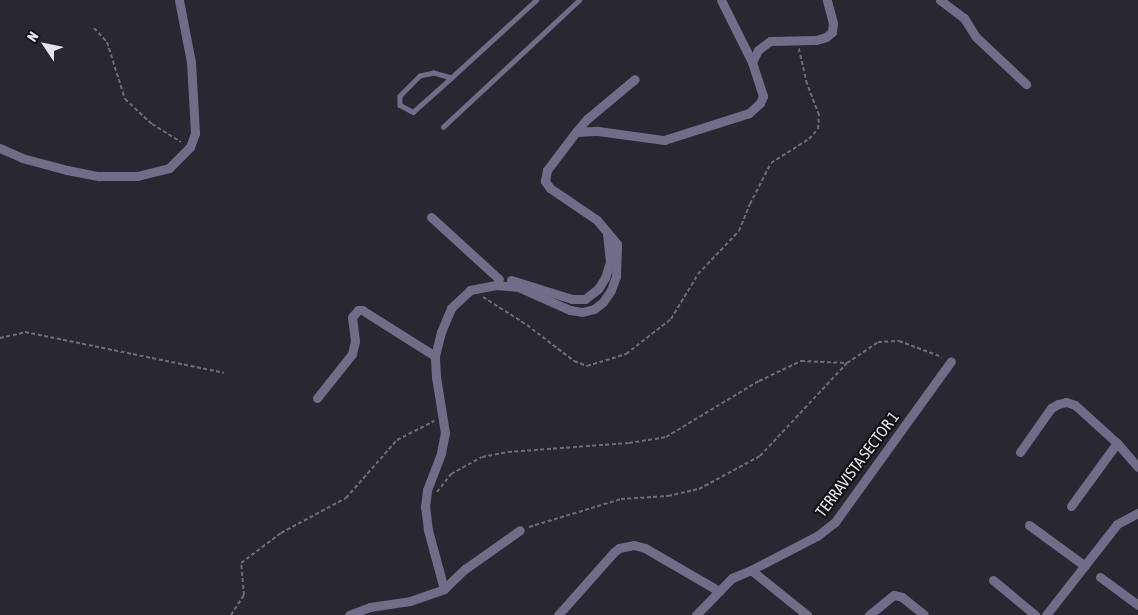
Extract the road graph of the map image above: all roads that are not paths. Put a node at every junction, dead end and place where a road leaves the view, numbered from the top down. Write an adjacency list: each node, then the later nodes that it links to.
1 (179, 0): 13 (street)
2 (536, 0): 8 (lane)
3 (579, 0): 11 (lane)
4 (721, 0): 7 (street)
5 (827, 0): 7 (street)
6 (940, 0): 10 (street)
7 (752, 62): 12 (street)
8 (451, 78): 8 (lane)
9 (635, 78): 12 (street)
10 (1026, 84)
11 (443, 127)
12 (576, 132): 15 (street)
13 (0, 148)
14 (432, 217): 16 (street)
15 (607, 229): 16 (street); 17 (street)
16 (499, 279): 17 (street)
17 (482, 287): 18 (street)
18 (435, 356): 20 (street); 32 (street)
19 (951, 361): 29 (street, TERRAVISTA SECTOR 1)
20 (317, 398)
21 (1117, 443): 22 (street); 23 (street); 24 (street)
22 (1020, 452)
23 (1138, 467)
24 (1070, 506)
25 (1138, 513): 28 (street)
26 (1030, 525): 28 (street)
27 (520, 530): 32 (street)
28 (1085, 566): 42 (street)
29 (751, 570): 33 (street, TERRAVISTA SECTOR 1); 38 (street)
30 (1100, 577): 34 (street)
31 (993, 580): 41 (street)
32 (444, 589): 35 (street)
33 (719, 591): 36 (street); 37 (street, TERRAVISTA SECTOR 1)
34 (1138, 605)
35 (349, 615)
36 (558, 615)
37 (696, 615)
38 (807, 615)
39 (869, 615): 40 (street)
40 (924, 615)
41 (1035, 615)
42 (1046, 615)

